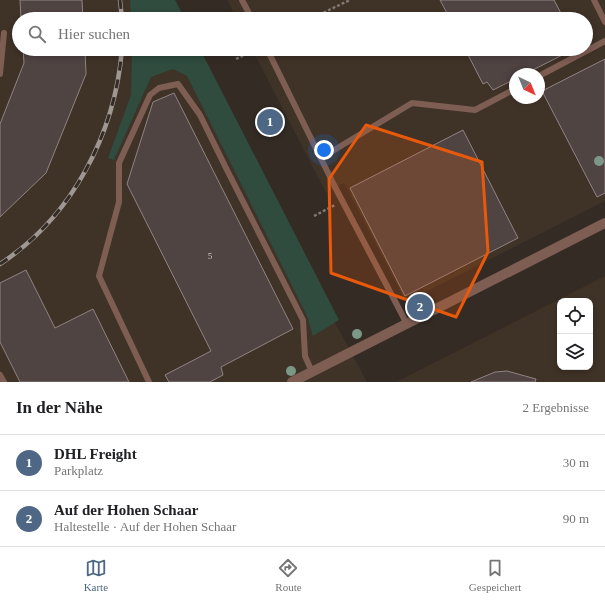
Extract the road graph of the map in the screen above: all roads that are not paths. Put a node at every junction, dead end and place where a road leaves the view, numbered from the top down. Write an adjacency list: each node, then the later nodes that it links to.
1 (242, 0): 3 (lane)
2 (594, 0): 4 (lane)
3 (248, 12)
4 (605, 22)
5 (4, 33): 11 (lane)
6 (605, 41): 7 (lane)
7 (593, 47)
8 (270, 56): 13 (lane)
9 (577, 56): 10 (lane)
10 (545, 73)
11 (0, 74)
12 (509, 92): 13 (lane)
13 (321, 158): 15 (lane)
14 (605, 223): 15 (street)
15 (408, 324): 16 (street)
16 (312, 372): 19 (lane); 20 (street)
17 (0, 375): 18 (lane)
18 (4, 382)
19 (149, 382)
20 (292, 382)

